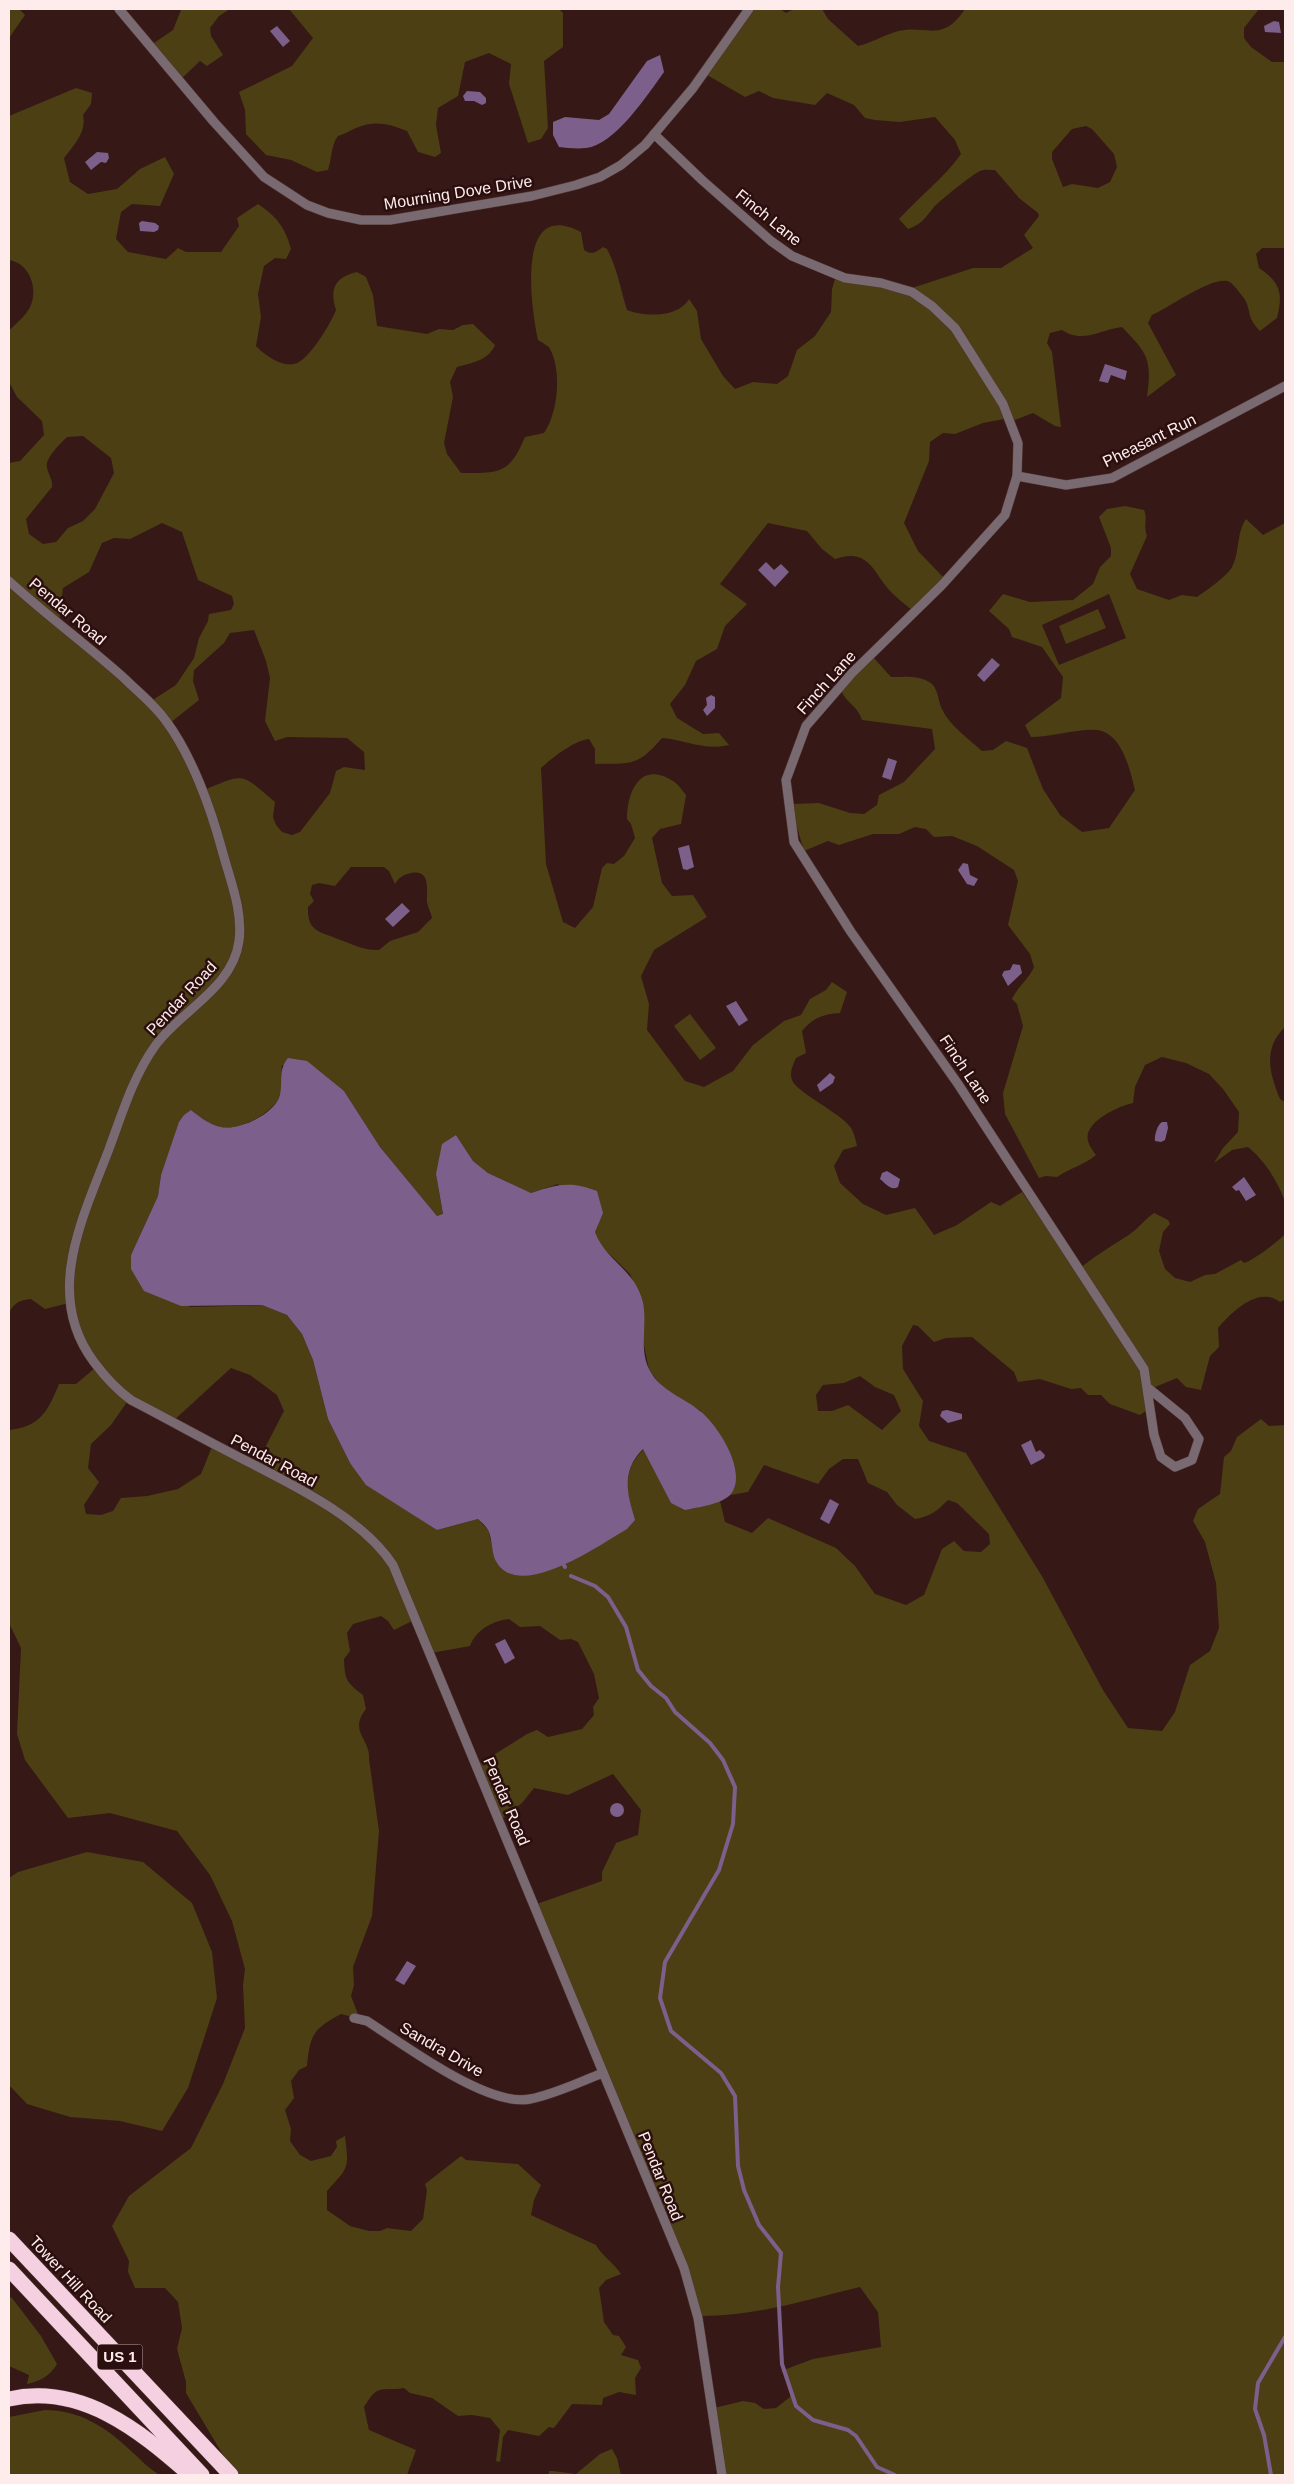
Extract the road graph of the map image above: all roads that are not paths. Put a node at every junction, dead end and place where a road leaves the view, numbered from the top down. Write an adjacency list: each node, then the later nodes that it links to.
1 (119, 9): 3 (street, Mourning Dove Drive)
2 (749, 9): 3 (street, Mourning Dove Drive)
3 (654, 134): 5 (street, Finch Lane)
4 (1285, 386): 5 (street, Pheasant Run)
5 (1017, 476): 7 (street, Finch Lane)
6 (9, 581): 9 (street, Pendar Road)
7 (1147, 1387): 7 (street, Finch Lane)
8 (354, 2018): 9 (street, Sandra Drive)
9 (603, 2073): 16 (street, Pendar Road)
10 (9, 2239): 15 (highway, Tower Hill Road / US 1)
11 (9, 2269): 14 (highway, US 1)
12 (9, 2399): 13 (highway)
13 (190, 2475)
14 (202, 2475)
15 (231, 2475)
16 (722, 2475)

